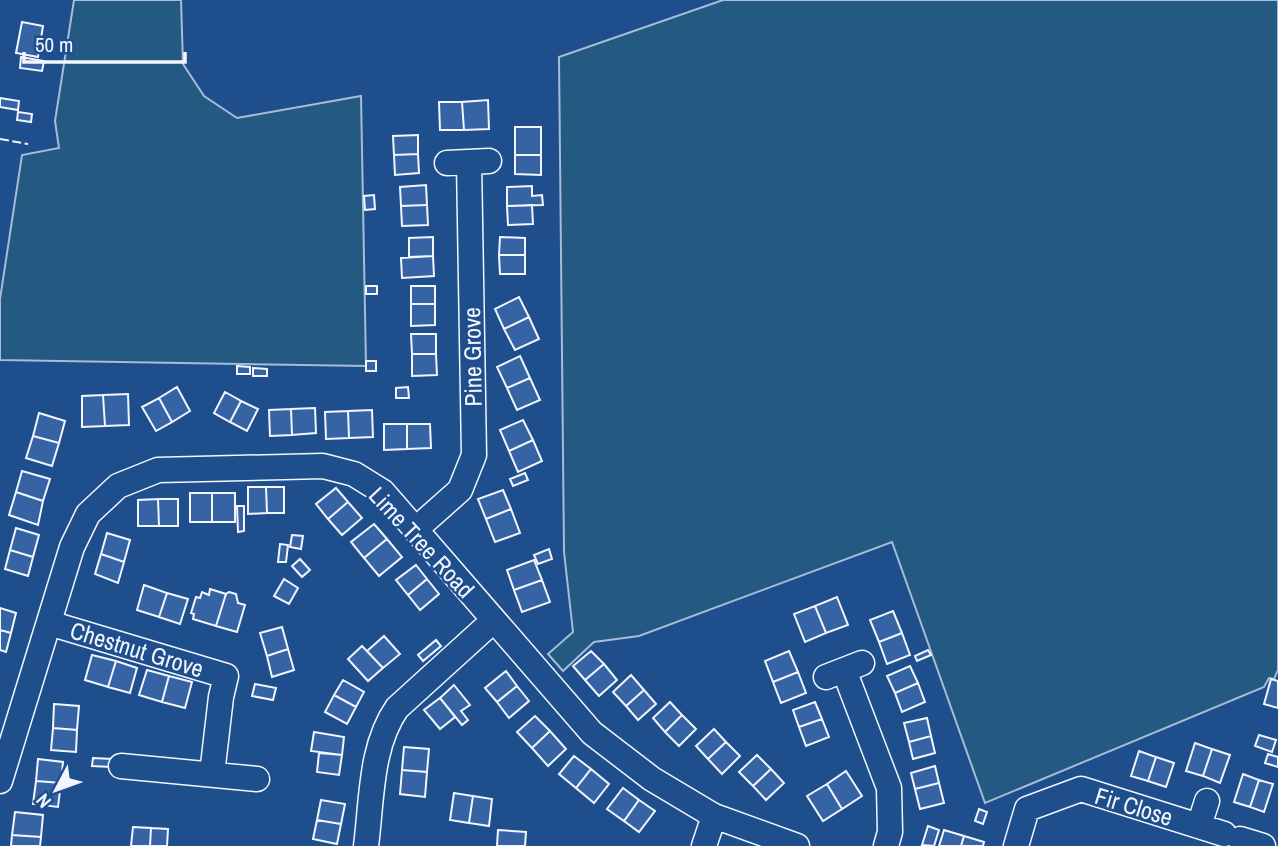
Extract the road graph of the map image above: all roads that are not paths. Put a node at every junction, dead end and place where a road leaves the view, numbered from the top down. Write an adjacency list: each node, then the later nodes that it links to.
1 (468, 162): 2 (street, Pine Grove)
2 (415, 530): 3 (street, Lime Tree Road); 4 (street, Lime Tree Road)
3 (494, 620): 11 (street, Lime Tree Road); 14 (street)
4 (49, 623): 7 (street, Chestnut Grove); 9 (street, Lime Tree Road)
5 (844, 670): 17 (street)
6 (121, 765): 7 (street)
7 (212, 774): 8 (street)
8 (257, 779)
9 (0, 781)
10 (1207, 801): 12 (street, Fir Close)
11 (714, 816): 15 (street); 16 (street, Lime Tree Road)
12 (1199, 826): 13 (street, Fir Close); 18 (street, Fir Close)
13 (1242, 840)
14 (366, 846)
15 (705, 846)
16 (797, 846)
17 (886, 846)
18 (1016, 846)

